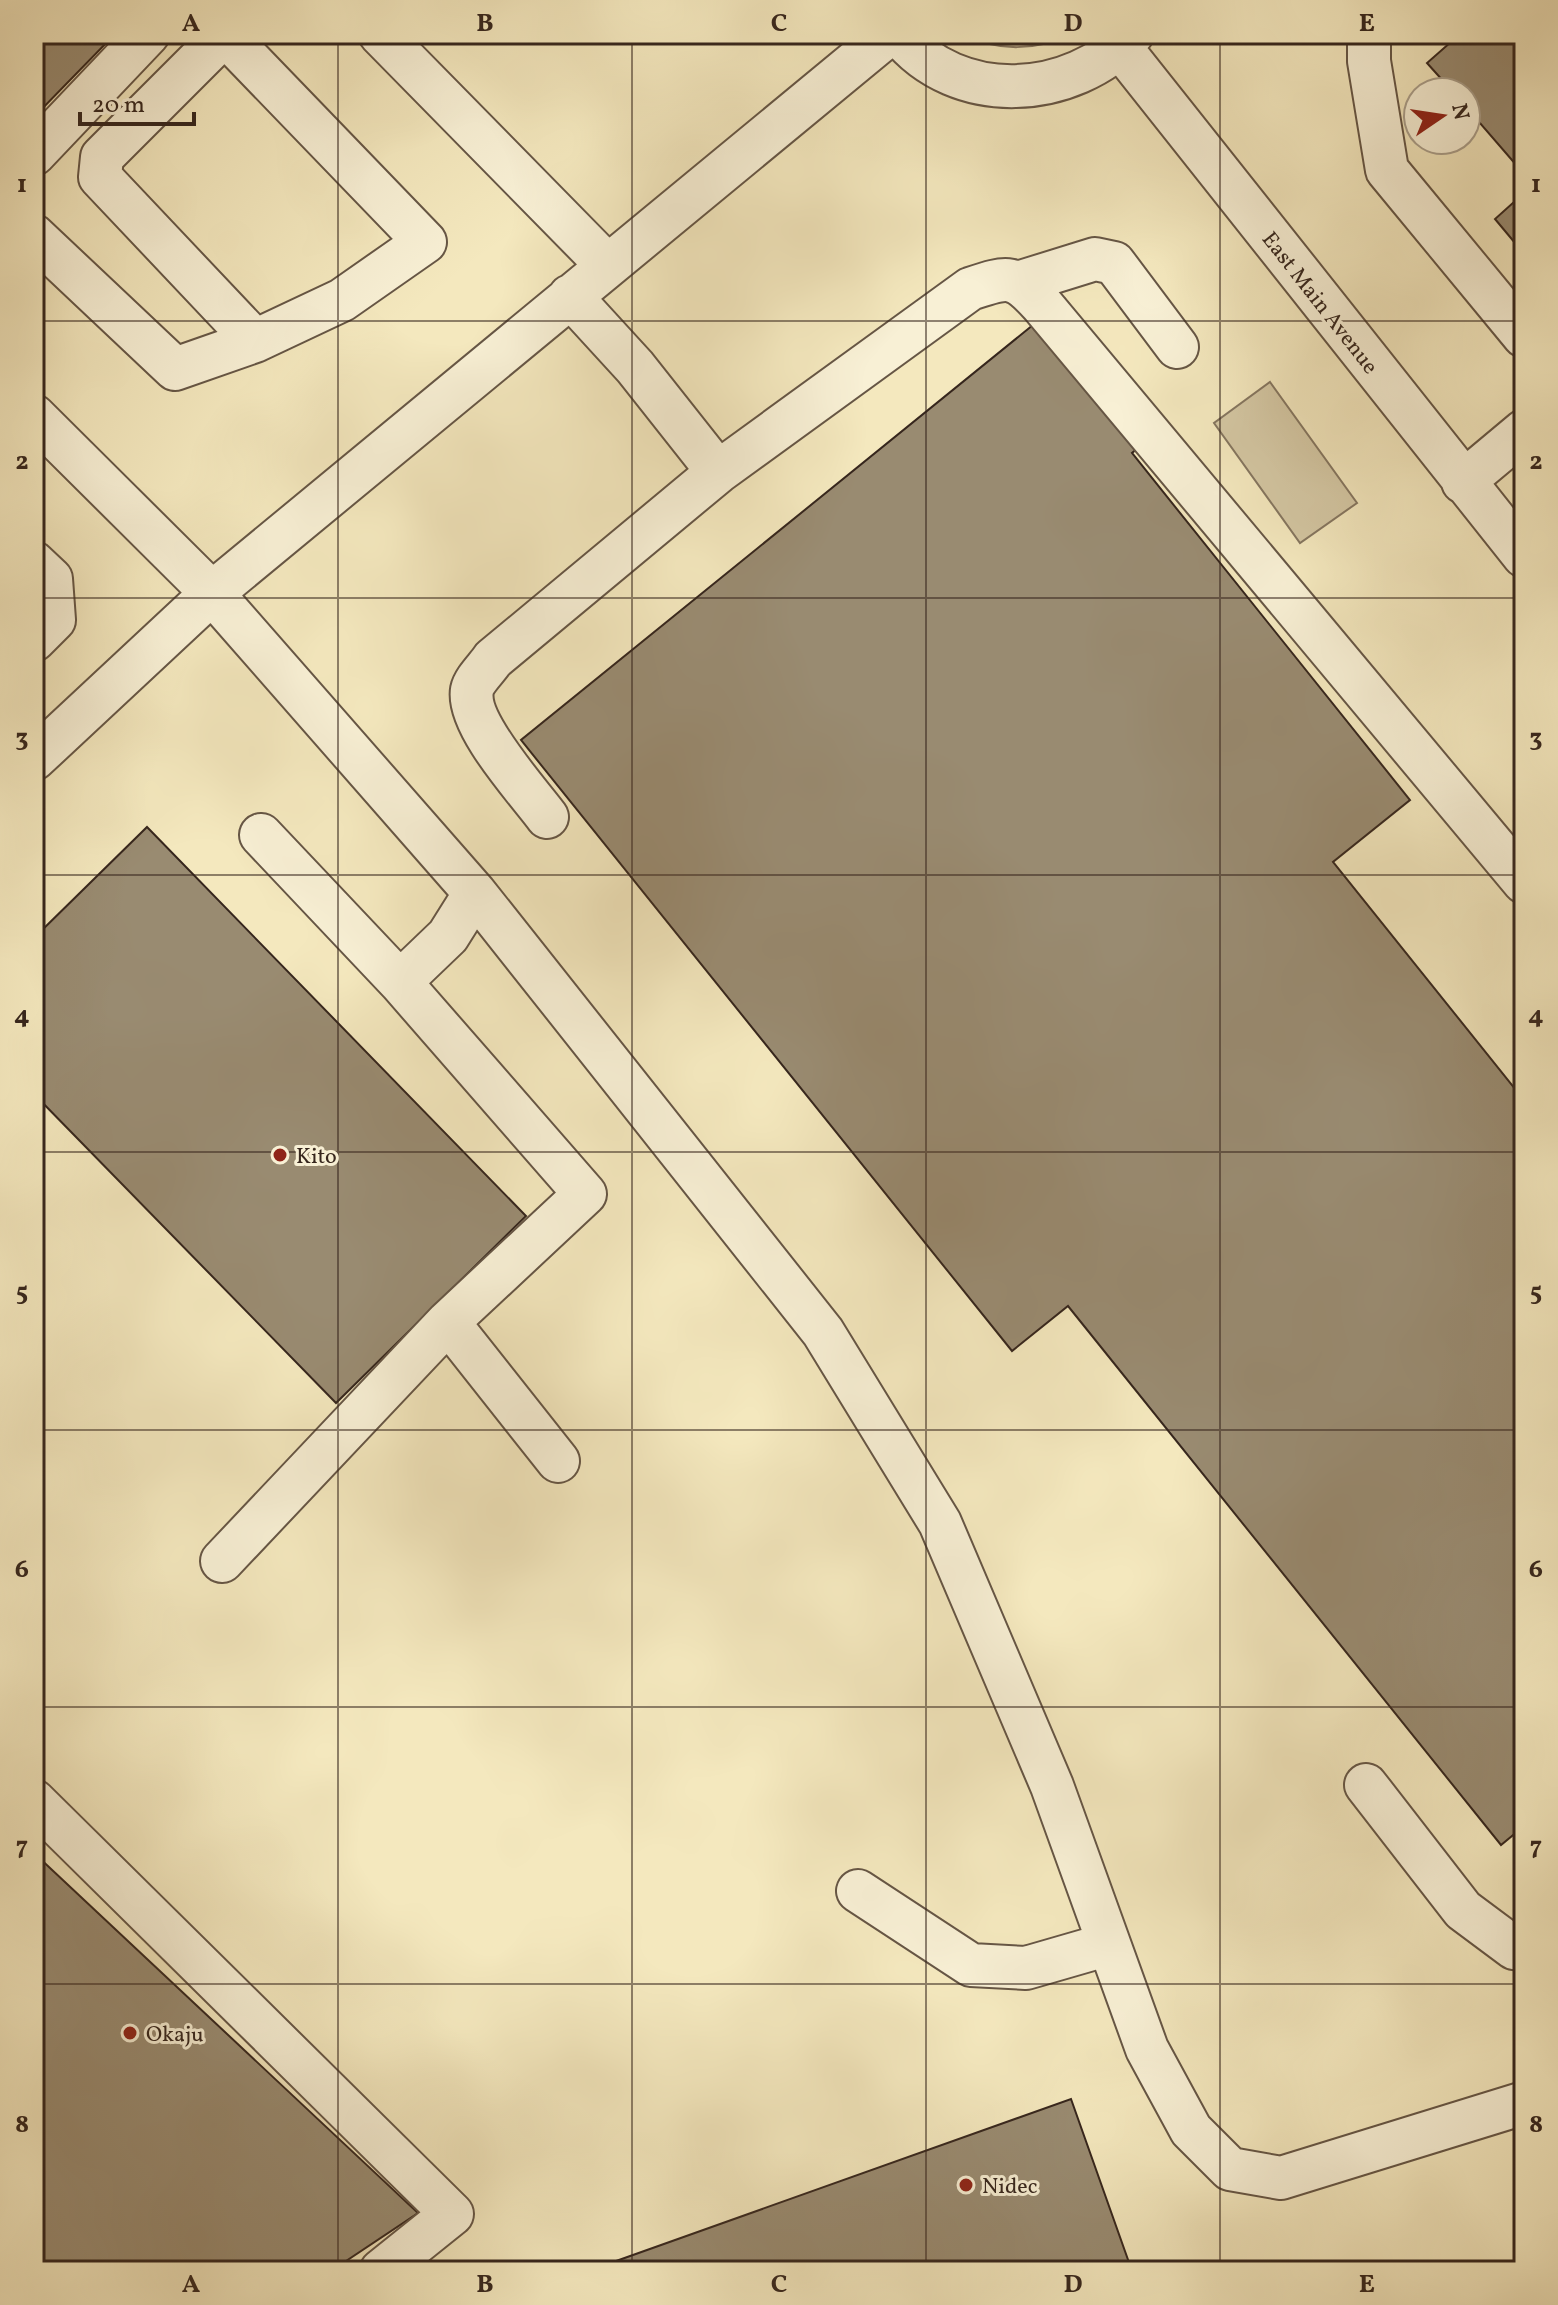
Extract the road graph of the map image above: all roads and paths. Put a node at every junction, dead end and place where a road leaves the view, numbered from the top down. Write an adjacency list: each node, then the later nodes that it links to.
1 (148, 34): 7 (street)
2 (380, 34): 9 (street)
3 (889, 34): 9 (street)
4 (899, 34): 6 (street)
5 (1369, 34): 12 (street)
6 (1126, 41): 18 (street, East Main Avenue)
7 (34, 154)
8 (34, 236): 13 (street)
9 (607, 265): 11 (street)
10 (1021, 282): 14 (street); 17 (street); 26 (street)
11 (570, 296): 17 (street); 21 (street)
12 (1524, 336)
13 (255, 341): 13 (street)
14 (1177, 347)
15 (34, 416): 21 (street)
16 (1524, 431): 18 (street)
17 (718, 472): 24 (street)
18 (1463, 482): 19 (street, East Main Avenue)
19 (1524, 556)
20 (34, 563): 22 (street)
21 (212, 593): 23 (street); 27 (street)
22 (34, 640)
23 (34, 759)
24 (547, 817)
25 (261, 835): 28 (street)
26 (1524, 882)
27 (475, 893): 28 (street); 35 (street)
28 (400, 982): 29 (street)
29 (448, 1322): 30 (street); 31 (street)
30 (558, 1461)
31 (222, 1561)
32 (1366, 1785): 36 (street)
33 (34, 1801): 38 (street)
34 (858, 1891): 35 (street)
35 (1109, 1944): 37 (street)
36 (1524, 1949)
37 (1524, 2103)
38 (381, 2271)

